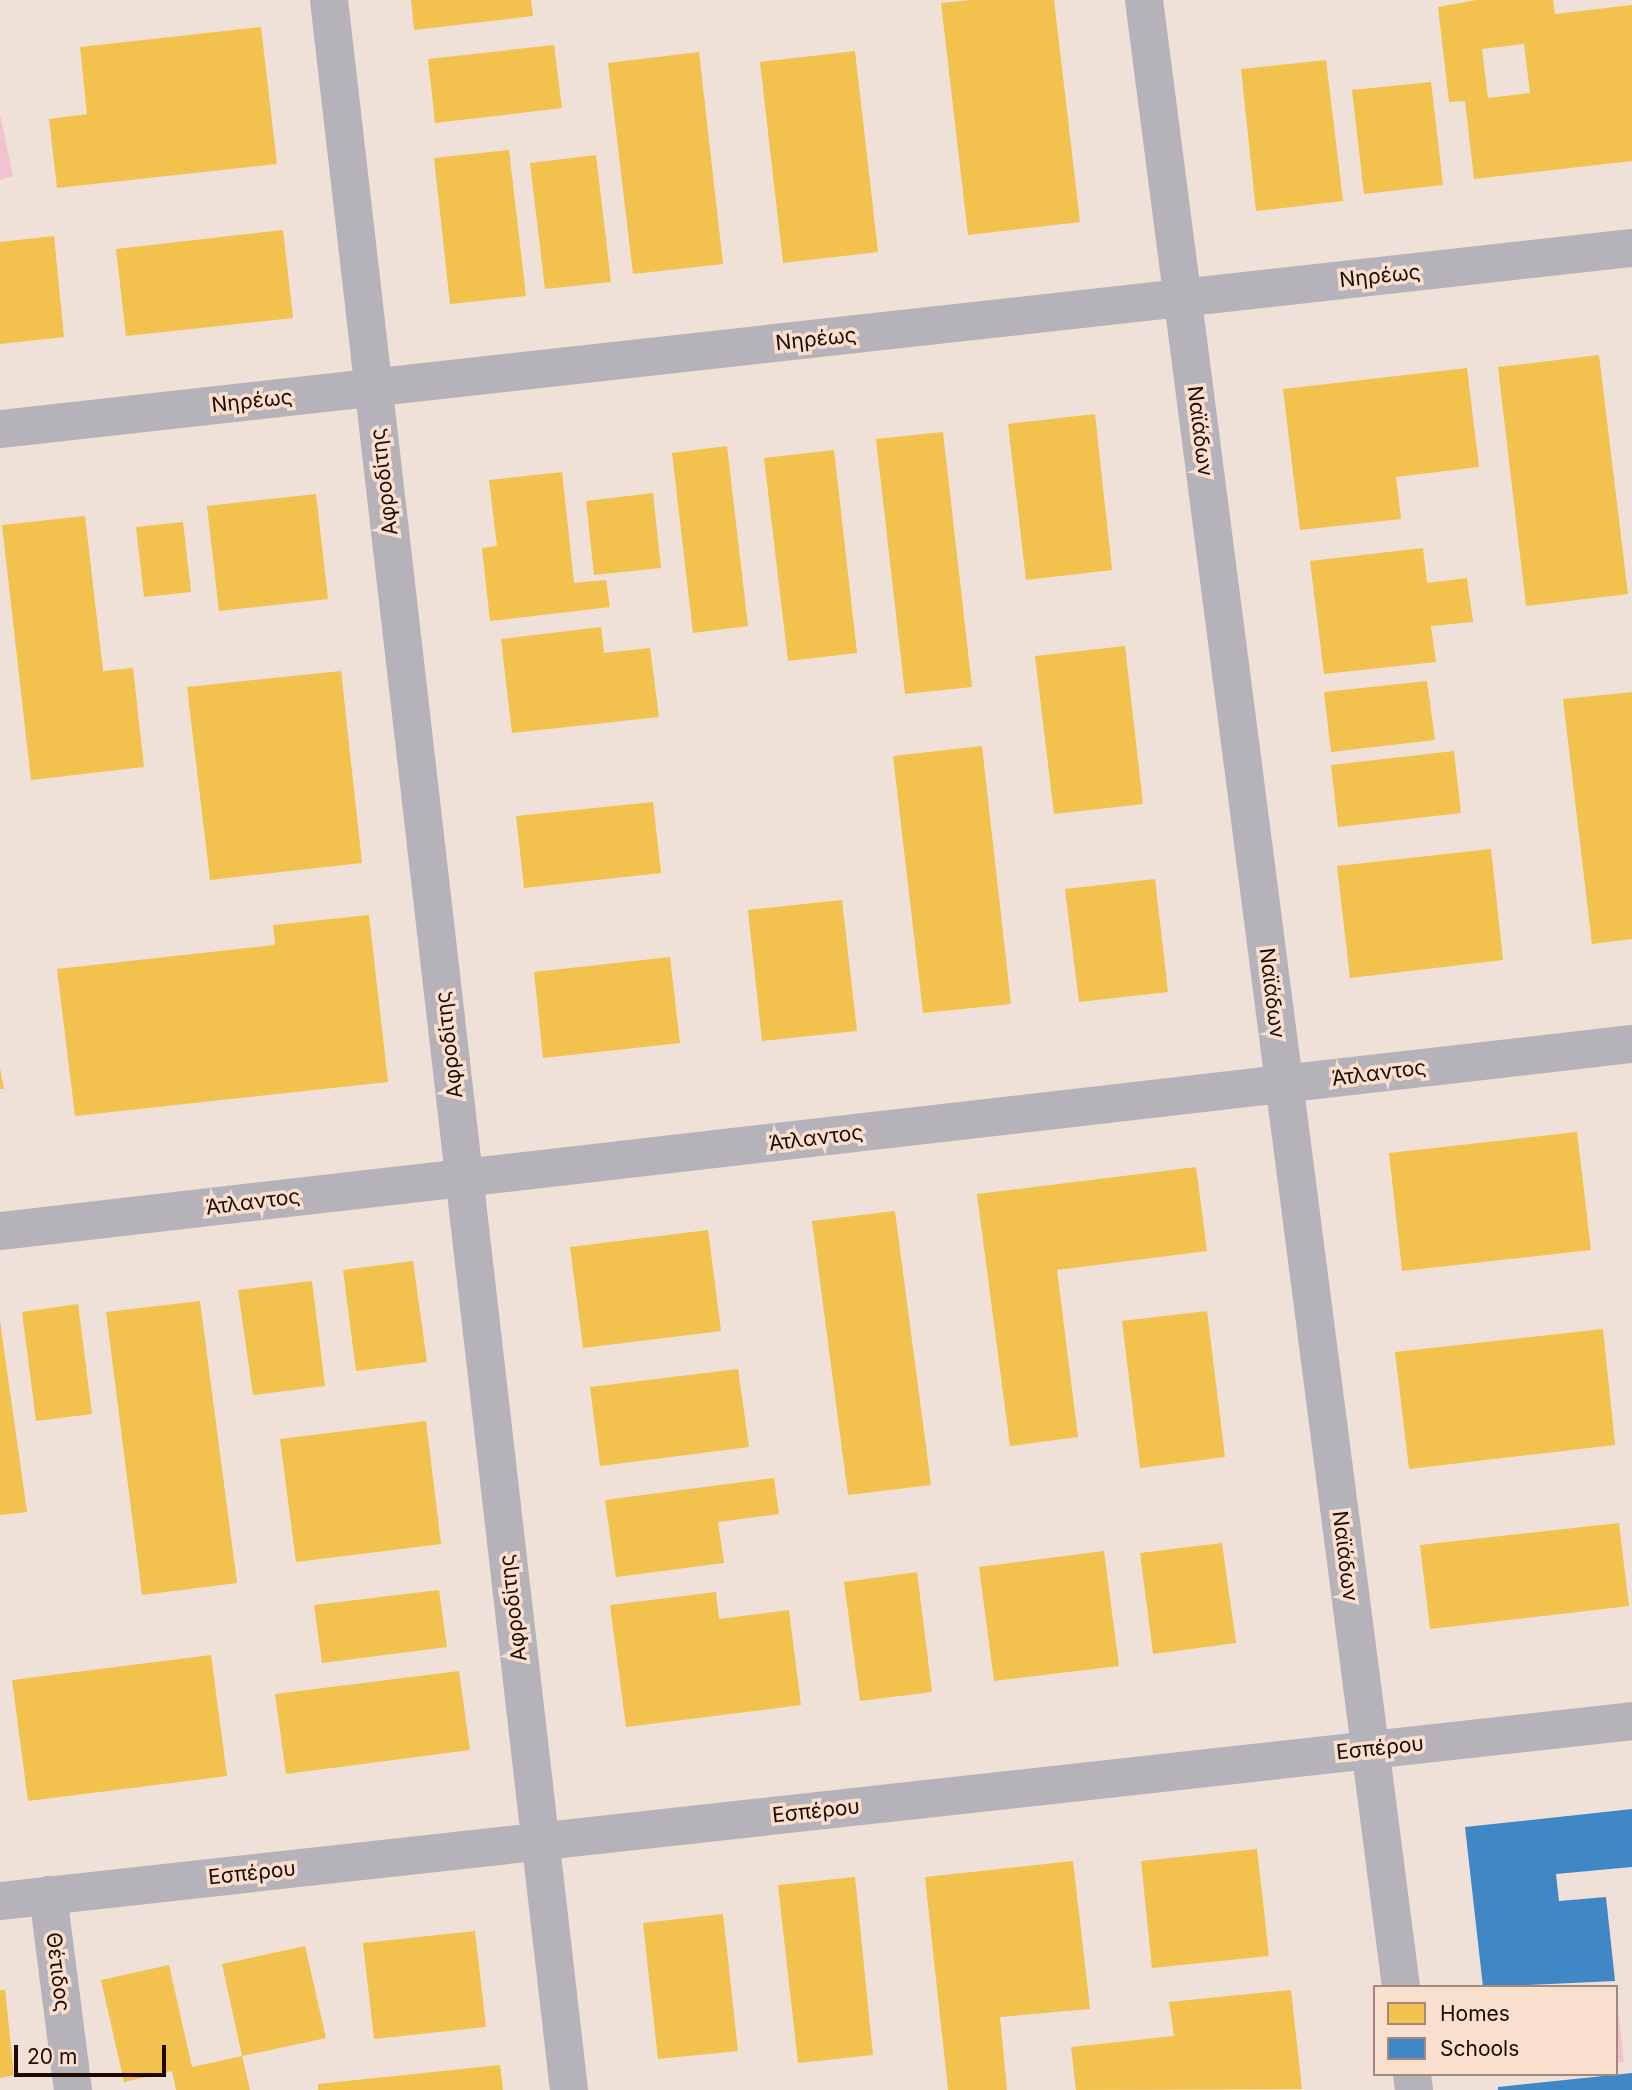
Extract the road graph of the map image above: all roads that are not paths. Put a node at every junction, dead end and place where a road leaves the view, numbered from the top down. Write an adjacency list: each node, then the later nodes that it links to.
1 (329, 0): 5 (street, Αφροδίτης)
2 (1144, 0): 4 (street, Ναϊάδων)
3 (1632, 248): 4 (street, Νηρέως)
4 (1183, 299): 5 (street, Νηρέως); 8 (street, Ναϊάδων)
5 (374, 388): 6 (street, Νηρέως); 9 (street, Αφροδίτης)
6 (0, 429)
7 (1632, 1044): 8 (street, Άτλαντος)
8 (1284, 1084): 9 (street, Άτλαντος); 12 (street, Ναϊάδων)
9 (464, 1178): 10 (street, Άτλαντος); 13 (street, Αφροδίτης)
10 (0, 1231)
11 (1632, 1721): 12 (street, Εσπέρου)
12 (1370, 1749): 13 (street, Εσπέρου); 16 (street, Ναϊάδων)
13 (540, 1841): 14 (street, Εσπέρου); 18 (street, Αφροδίτης)
14 (48, 1895): 15 (street, Εσπέρου); 17 (street, Θέτιδος)
15 (0, 1901)
16 (1401, 1985)
17 (73, 2090)
18 (569, 2090)

